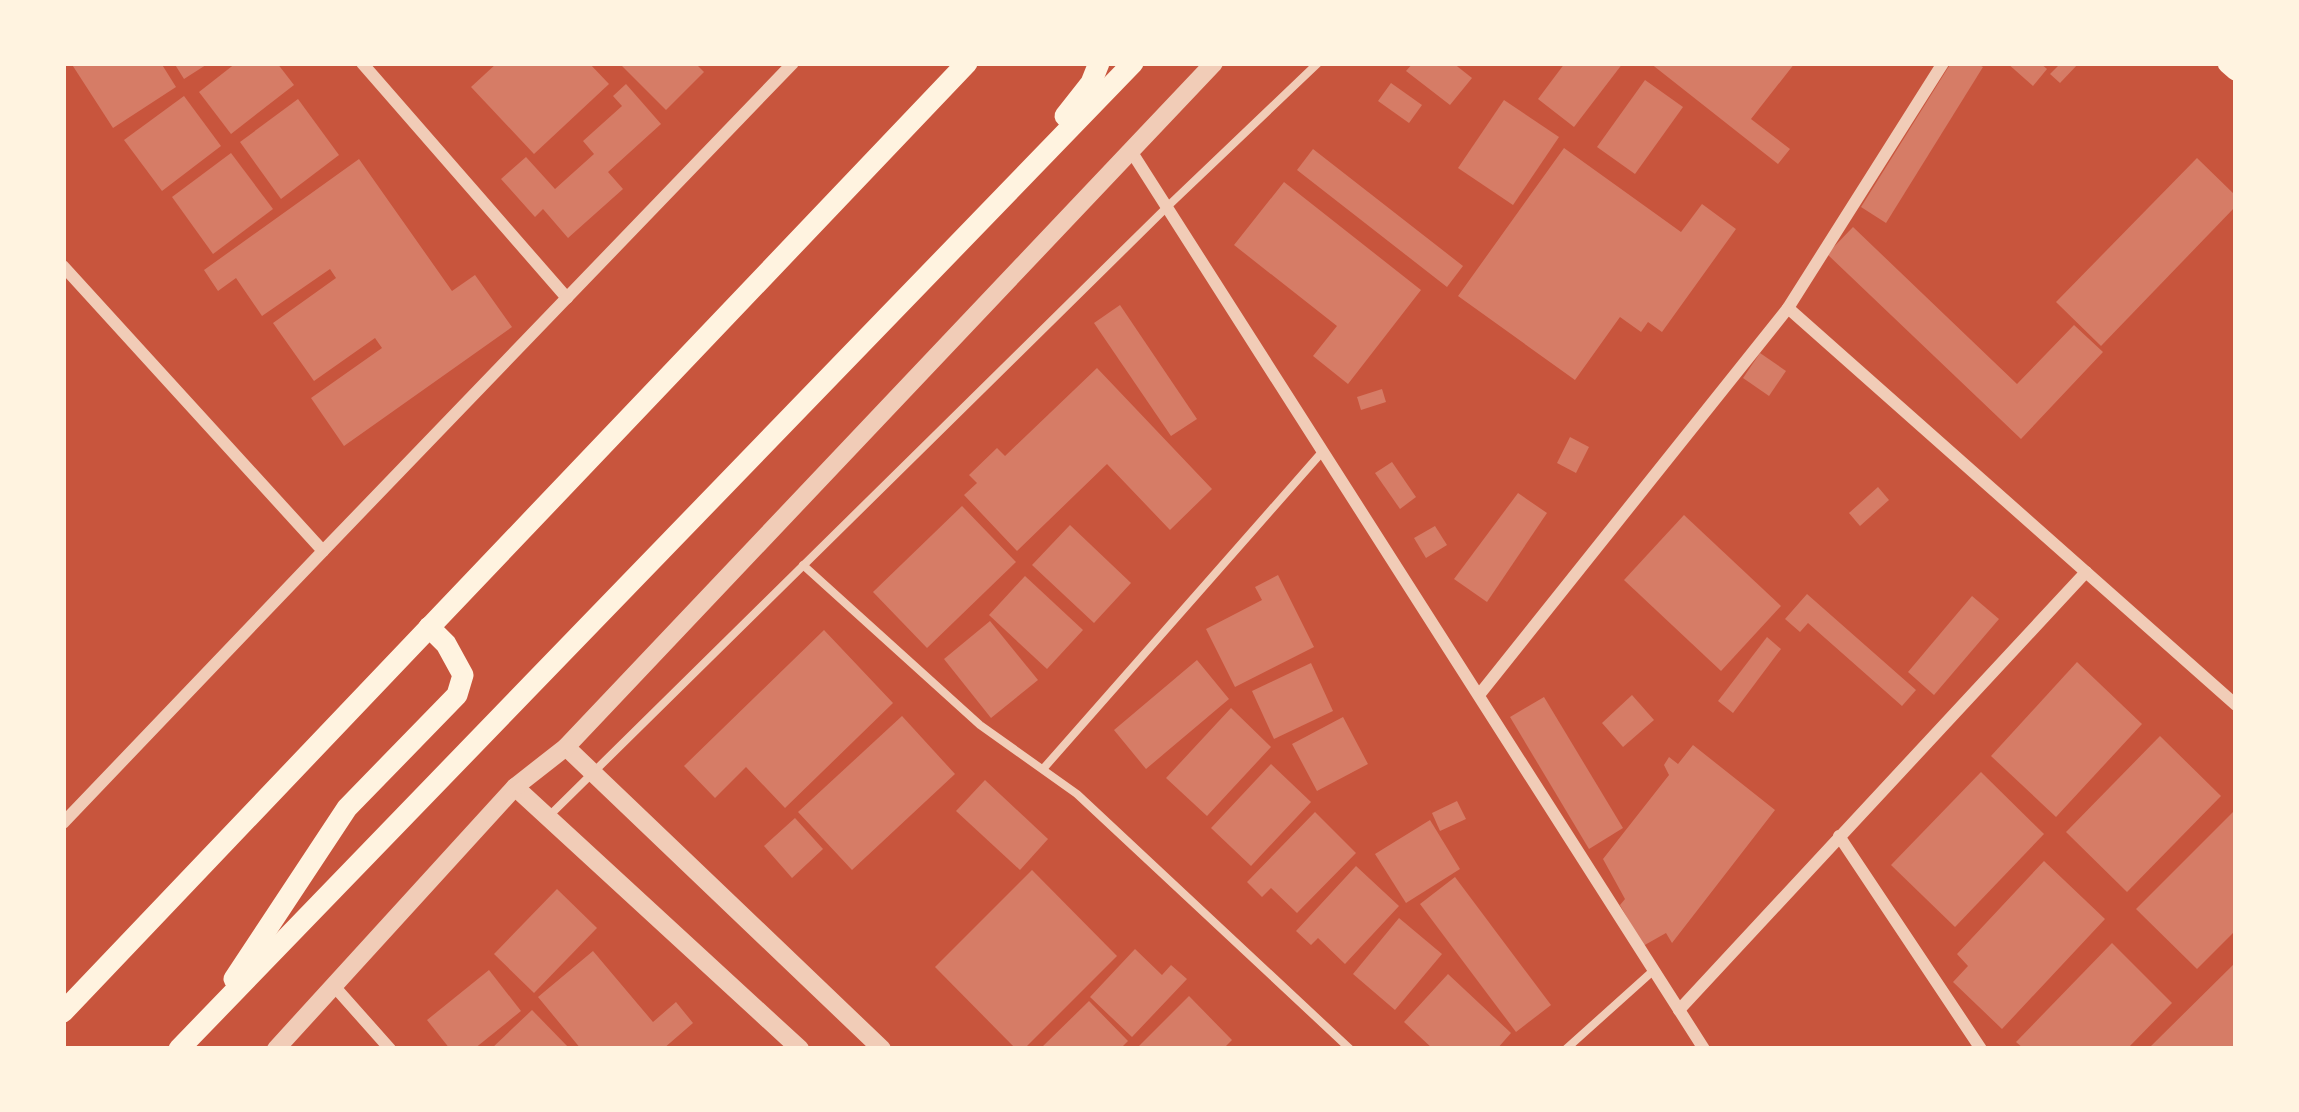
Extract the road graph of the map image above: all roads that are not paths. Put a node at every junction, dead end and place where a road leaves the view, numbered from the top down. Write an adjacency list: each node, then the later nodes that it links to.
1 (362, 63): 17 (street)
2 (793, 63): 17 (street)
3 (967, 63): 12 (main road)
4 (982, 63): 12 (main road)
5 (1099, 63): 14 (main road)
6 (1133, 63): 14 (main road)
7 (1214, 63): 13 (street)
8 (1318, 63): 15 (lane)
9 (1943, 63): 18 (street)
10 (2228, 63): 11 (main road)
11 (2236, 70)
12 (894, 139): 23 (main road)
13 (1131, 151): 15 (street); 26 (street)
14 (994, 206): 37 (main road)
15 (1167, 207): 19 (street); 21 (lane)
16 (63, 266): 20 (street)
17 (567, 298): 20 (street)
18 (1788, 308): 22 (street); 24 (street)
19 (1323, 451): 24 (street); 27 (lane)
20 (323, 551): 31 (street)
21 (803, 565): 27 (lane); 28 (lane)
22 (2086, 572): 25 (street); 32 (street)
23 (429, 627): 36 (main road); 37 (main road)
24 (1479, 695): 33 (street)
25 (2236, 705)
26 (566, 747): 28 (street); 29 (street)
27 (1043, 769): 43 (lane)
28 (593, 772): 30 (lane); 42 (street)
29 (515, 787): 30 (street); 34 (street)
30 (548, 817): 41 (street)
31 (63, 823)
32 (1839, 836): 35 (street); 46 (street)
33 (1654, 970): 35 (street); 44 (lane)
34 (334, 986): 39 (street); 40 (street)
35 (1679, 1010): 45 (street)
36 (63, 1012)
37 (203, 1024): 38 (main road)
38 (179, 1049)
39 (276, 1049)
40 (391, 1049)
41 (800, 1049)
42 (882, 1049)
43 (1350, 1049)
44 (1566, 1049)
45 (1704, 1049)
46 (1981, 1049)

